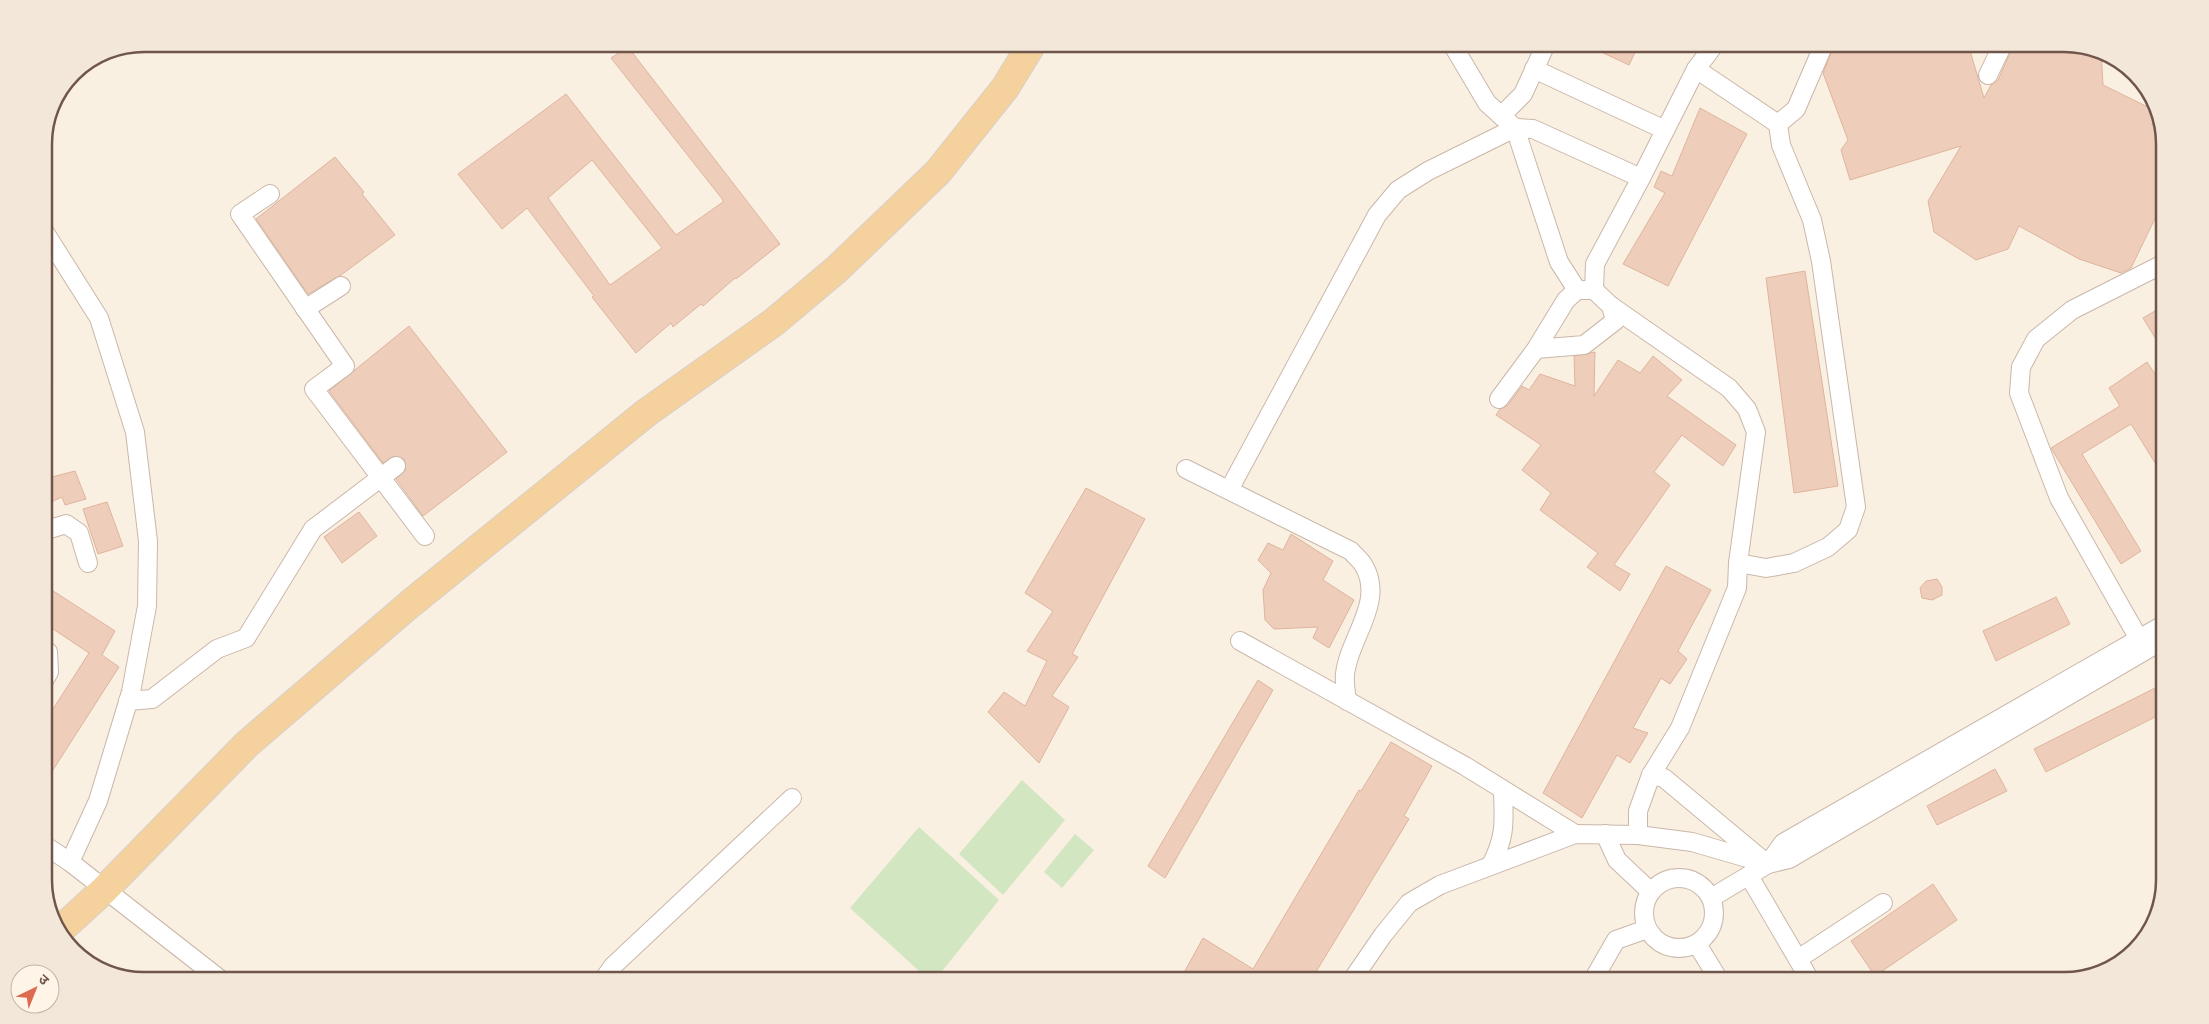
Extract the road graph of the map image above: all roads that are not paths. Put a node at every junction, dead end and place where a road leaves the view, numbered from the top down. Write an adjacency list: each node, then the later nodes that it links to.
1 (1027, 52): 49 (main road)
2 (1457, 52): 10 (street)
3 (1542, 52): 8 (street)
4 (1709, 52): 7 (street)
5 (1821, 52): 11 (street)
6 (1999, 52): 9 (street)
7 (1696, 69): 11 (street); 13 (street)
8 (1534, 70): 10 (street); 13 (street)
9 (1988, 75)
10 (1501, 116): 12 (street)
11 (1778, 124): 31 (street)
12 (1515, 128): 14 (street); 19 (street); 27 (street)
13 (1665, 130): 14 (street)
14 (1641, 178): 19 (street)
15 (270, 194): 21 (street)
16 (53, 245): 36 (street)
17 (2156, 268): 33 (street)
18 (341, 286): 21 (street)
19 (1585, 290): 20 (street); 22 (street)
20 (1611, 306): 22 (street); 31 (street)
21 (306, 309): 26 (street)
22 (1536, 349): 23 (street)
23 (1500, 398)
24 (396, 466): 26 (street)
25 (1186, 469): 27 (street)
26 (381, 478): 29 (street); 36 (street)
27 (1229, 490): 37 (street)
28 (53, 528): 30 (street)
29 (425, 536)
30 (88, 563)
31 (1738, 563): 38 (street)
32 (2156, 629): 33 (street)
33 (2139, 639): 46 (street)
34 (1240, 641): 37 (street)
35 (2156, 644): 46 (street)
36 (128, 701): 45 (street)
37 (1347, 701): 39 (street)
38 (1651, 775): 43 (street); 46 (street)
39 (1504, 791): 41 (street); 47 (street)
40 (792, 798): 58 (street)
41 (1575, 834): 42 (street); 47 (street)
42 (1605, 834): 43 (street); 50 (street)
43 (1638, 835): 46 (street)
44 (53, 851): 45 (street)
45 (70, 862): 49 (street)
46 (1768, 864): 48 (street)
47 (1491, 865): 59 (street)
48 (1749, 876): 51 (street); 56 (street)
49 (104, 890): 53 (main road); 57 (street)
50 (1651, 892): 51 (street); 54 (street)
51 (1711, 898): 55 (street)
52 (1883, 903): 56 (street)
53 (65, 926)
54 (1648, 929): 55 (street); 60 (street)
55 (1697, 944): 61 (street)
56 (1798, 959): 62 (street)
57 (211, 972)
58 (609, 972)
59 (1358, 972)
60 (1598, 972)
61 (1715, 972)
62 (1805, 972)

